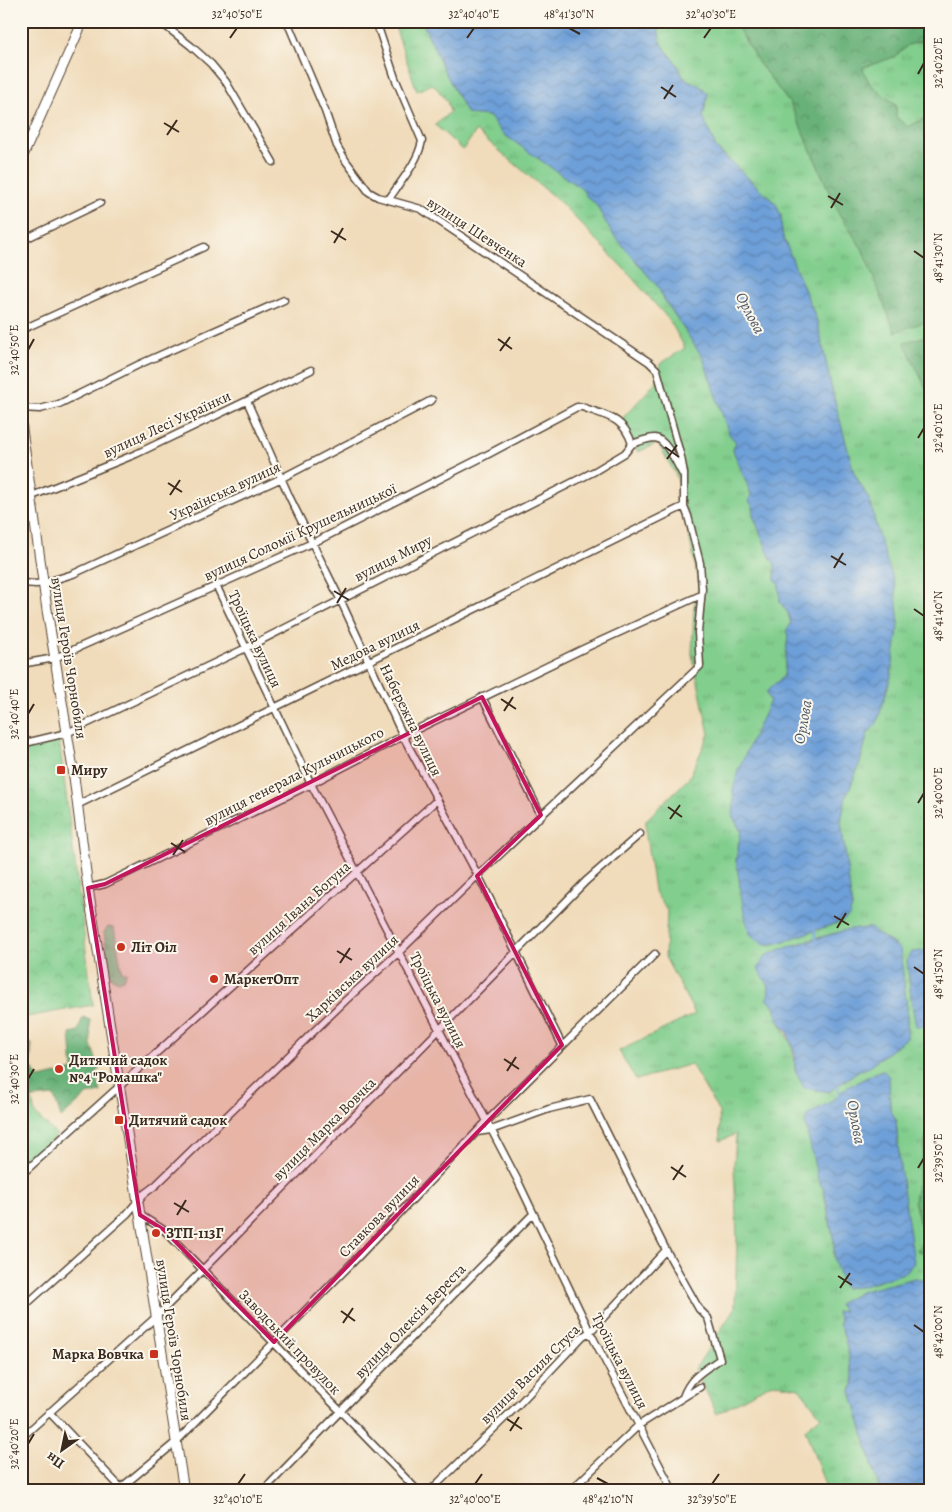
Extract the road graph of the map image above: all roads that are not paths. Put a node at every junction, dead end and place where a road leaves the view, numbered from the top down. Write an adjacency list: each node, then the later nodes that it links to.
1 (83, 21): 5 (street)
2 (159, 21): 6 (street)
3 (288, 21): 7 (street, вулиця Шевченка)
4 (376, 21): 7 (street)
5 (21, 160)
6 (273, 162)
7 (389, 199): 19 (street, вулиця Шевченка)
8 (100, 203): 9 (street)
9 (21, 241)
10 (204, 247): 12 (street)
11 (284, 300): 16 (street)
12 (21, 330)
13 (311, 370): 15 (street, вулиця Лесі Українки)
14 (432, 400): 20 (street, Українська вулиця)
15 (247, 401): 20 (street, Набережна вулиця); 21 (street, вулиця Лесі Українки)
16 (21, 408)
17 (21, 422): 21 (street, вулиця Героїв Чорнобиля)
18 (632, 444): 19 (street); 25 (street, вулиця Соломії Крушельницької); 30 (street, вулиця Миру)
19 (684, 477): 22 (street)
20 (282, 478): 25 (street, Набережна вулиця); 27 (street, Українська вулиця)
21 (32, 496): 23 (street, вулиця Героїв Чорнобиля)
22 (684, 506): 29 (street); 33 (street, Медова вулиця)
23 (34, 507): 24 (street); 27 (street, вулиця Героїв Чорнобиля)
24 (21, 509)
25 (312, 543): 28 (street, вулиця Соломії Крушельницької); 30 (street, Набережна вулиця)
26 (21, 583): 27 (street, Українська вулиця)
27 (44, 583): 32 (street, вулиця Героїв Чорнобиля)
28 (216, 585): 31 (street, Троїцька вулиця); 32 (street, вулиця Соломії Крушельницької)
29 (701, 595): 35 (street, вулиця генерала Кульчицького); 43 (street, Харківська вулиця)
30 (340, 599): 31 (street, вулиця Миру); 33 (street, Набережна вулиця)
31 (246, 648): 36 (street, Троїцька вулиця); 37 (street, вулиця Миру)
32 (55, 658): 34 (street, вулиця Соломії Крушельницької); 37 (street, вулиця Героїв Чорнобиля)
33 (368, 662): 36 (street, Медова вулиця); 38 (street, Набережна вулиця)
34 (21, 664)
35 (482, 697): 38 (street, вулиця генерала Кульчицького); 43 (street)
36 (274, 707): 40 (street, Троїцька вулиця); 42 (street, Медова вулиця)
37 (67, 733): 39 (street, вулиця Миру); 42 (street, вулиця Героїв Чорнобиля)
38 (403, 736): 40 (street, вулиця генерала Кульчицького); 41 (street, Набережна вулиця)
39 (21, 744)
40 (311, 784): 45 (street, Троїцька вулиця); 47 (street, вулиця генерала Кульчицького)
41 (436, 800): 45 (street, вулиця Івана Богуна); 46 (street, Набережна вулиця)
42 (78, 805): 47 (street, вулиця Героїв Чорнобиля)
43 (541, 816): 46 (street, Харківська вулиця)
44 (640, 834): 49 (street, вулиця Марка Вовчка)
45 (357, 873): 48 (street, Троїцька вулиця); 53 (street, вулиця Івана Богуна)
46 (477, 876): 48 (street, Харківська вулиця); 49 (street, Набережна вулиця)
47 (88, 888): 53 (street, вулиця Героїв Чорнобиля)
48 (399, 952): 51 (street, Троїцька вулиця); 58 (street, Харківська вулиця)
49 (516, 953): 51 (street, вулиця Марка Вовчка); 52 (street, Набережна вулиця)
50 (655, 954): 52 (street, Ставкова вулиця)
51 (439, 1030): 54 (street, Троїцька вулиця); 62 (street, вулиця Марка Вовчка)
52 (562, 1045): 54 (street, Ставкова вулиця)
53 (120, 1087): 57 (street, вулиця Івана Богуна); 58 (street, вулиця Героїв Чорнобиля)
54 (487, 1121): 55 (street, Троїцька вулиця); 56 (street, Ставкова вулиця)
55 (491, 1130): 56 (street); 59 (street, Троїцька вулиця); 61 (street)
56 (478, 1132): 66 (street, Ставкова вулиця)
57 (21, 1175)
58 (138, 1201): 60 (street, вулиця Героїв Чорнобиля); 63 (street, Харківська вулиця)
59 (534, 1214): 65 (street, Троїцька вулиця); 69 (street, вулиця Олексія Береста)
60 (140, 1215): 62 (street, Заводський провулок); 64 (street, вулиця Героїв Чорнобиля)
61 (666, 1250): 65 (street, вулиця Василя Стуса); 68 (street)
62 (203, 1269): 64 (street, вулиця Марка Вовчка); 66 (street, Заводський провулок)
63 (21, 1309)
64 (156, 1317): 70 (street, вулиця Марка Вовчка); 73 (street, вулиця Героїв Чорнобиля)
65 (590, 1332): 71 (street, Троїцька вулиця); 78 (street, вулиця Василя Стуса)
66 (274, 1342): 69 (street, Заводський провулок); 73 (street, Ставкова вулиця)
67 (700, 1388): 68 (street)
68 (683, 1397): 71 (street)
69 (340, 1411): 76 (street, вулиця Олексія Береста); 77 (street, Заводський провулок)
70 (49, 1412): 72 (street, вулиця Марка Вовчка); 74 (street)
71 (639, 1425): 79 (street); 80 (street, Троїцька вулиця)
72 (21, 1438)
73 (176, 1442): 74 (street, Ставкова вулиця); 75 (street, вулиця Героїв Чорнобиля)
74 (120, 1490)
75 (184, 1491)
76 (264, 1491)
77 (418, 1491)
78 (430, 1491)
79 (570, 1491)
80 (673, 1491)

